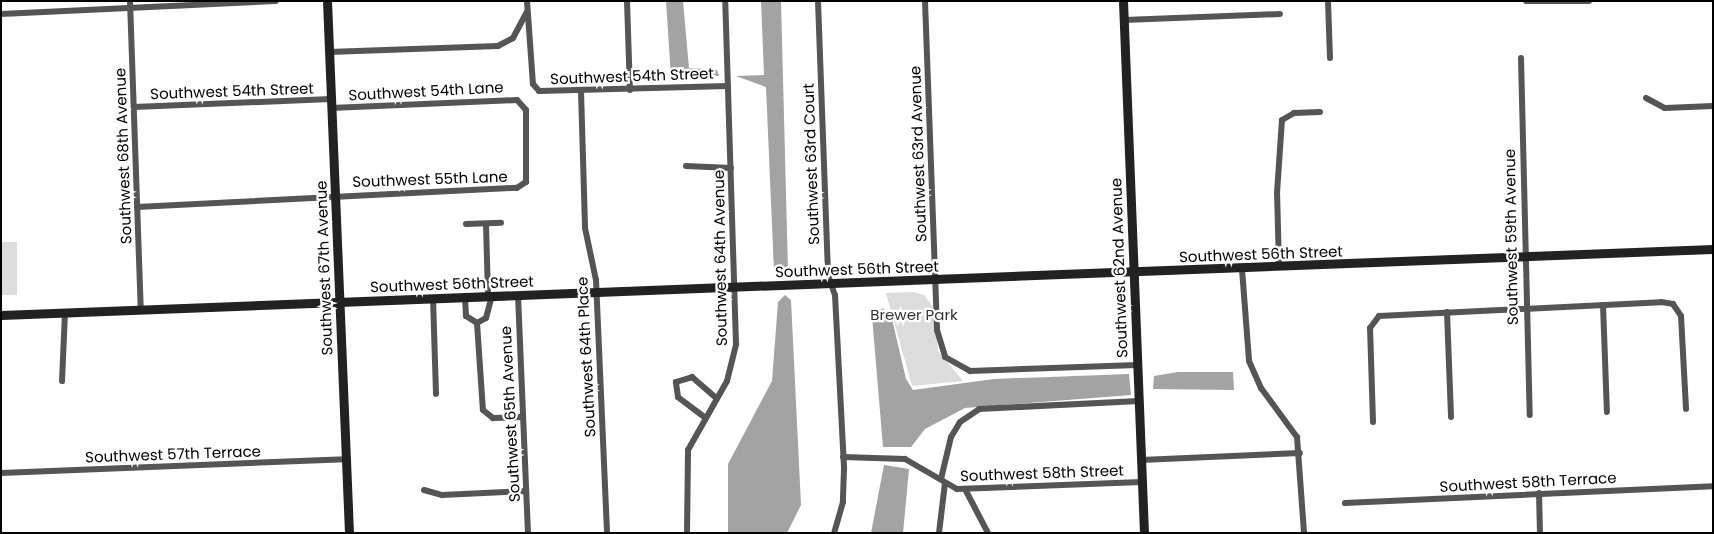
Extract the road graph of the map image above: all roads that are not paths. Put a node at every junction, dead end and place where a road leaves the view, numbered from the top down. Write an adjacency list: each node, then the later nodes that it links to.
1 (276, 1): 12 (street)
2 (327, 1): 17 (main road, Southwest 67th Avenue)
3 (527, 1): 13 (street)
4 (627, 1): 21 (street)
5 (725, 1): 20 (street, Southwest 64th Avenue)
6 (818, 1): 42 (street, Southwest 63rd Court)
7 (925, 1): 41 (street, Southwest 63rd Avenue)
8 (1123, 1): 16 (main road, Southwest 62nd Avenue)
9 (1328, 1): 18 (street)
10 (1589, 1): 11 (street)
11 (1526, 2)
12 (130, 5): 14 (street); 26 (street, Southwest 68th Avenue)
13 (527, 10): 17 (street); 22 (street, Southwest 54th Street)
14 (1, 14)
15 (1280, 14): 16 (street)
16 (1124, 20): 40 (main road, Southwest 62nd Avenue)
17 (329, 52): 24 (main road, Southwest 67th Avenue)
18 (1330, 58)
19 (1521, 58): 37 (street, Southwest 59th Avenue)
20 (728, 86): 21 (street, Southwest 54th Street); 29 (street, Southwest 64th Avenue)
21 (630, 90): 22 (street, Southwest 54th Street)
22 (581, 91): 44 (street, Southwest 64th Place)
23 (1646, 98): 25 (street)
24 (331, 104): 26 (street, Southwest 54th Street); 30 (street, Southwest 54th Lane); 31 (main road, Southwest 67th Avenue)
25 (1713, 106)
26 (134, 107): 32 (street, Southwest 68th Avenue)
27 (1320, 112): 38 (street)
28 (686, 166): 29 (street)
29 (731, 168): 43 (street, Southwest 64th Avenue)
30 (525, 185): 31 (street, Southwest 55th Lane)
31 (334, 196): 32 (street, Southwest 55th Lane); 49 (main road, Southwest 67th Avenue)
32 (137, 207): 52 (street, Southwest 68th Avenue)
33 (502, 223): 35 (street)
34 (466, 224): 35 (street)
35 (486, 224): 46 (street)
36 (1713, 249): 37 (main road, Southwest 56th Street)
37 (1524, 257): 38 (main road, Southwest 56th Street); 51 (street, Southwest 59th Avenue)
38 (1279, 267): 39 (main road, Southwest 56th Street)
39 (1242, 269): 40 (main road, Southwest 56th Street); 69 (street)
40 (1133, 273): 41 (main road, Southwest 56th Street); 57 (main road, Southwest 62nd Avenue)
41 (935, 280): 42 (main road, Southwest 56th Street); 57 (street, Southwest 63rd Avenue)
42 (831, 284): 43 (main road, Southwest 56th Street); 70 (street, Southwest 63rd Court)
43 (736, 288): 44 (main road, Southwest 56th Street); 60 (street, Southwest 64th Avenue)
44 (597, 292): 45 (main road, Southwest 56th Street); 84 (street, Southwest 64th Place)
45 (518, 295): 46 (main road, Southwest 56th Street); 66 (street, Southwest 65th Avenue)
46 (490, 296): 47 (main road, Southwest 56th Street); 56 (street)
47 (465, 297): 48 (main road, Southwest 56th Street); 56 (street)
48 (432, 298): 49 (main road, Southwest 56th Street); 59 (street)
49 (339, 302): 52 (main road, Southwest 56th Street); 71 (main road, Southwest 67th Avenue)
50 (1603, 305): 51 (street); 62 (street); 63 (street)
51 (1525, 309): 53 (street); 64 (street, Southwest 59th Avenue)
52 (141, 310): 54 (main road, Southwest 56th Street)
53 (1447, 312): 67 (street); 68 (street)
54 (65, 313): 55 (main road, Southwest 56th Street); 58 (street)
55 (1, 315)
56 (477, 323): 66 (street)
57 (1137, 365): 61 (main road, Southwest 62nd Avenue)
58 (62, 381)
59 (436, 394)
60 (716, 398): 65 (street, Southwest 64th Avenue); 65 (street)
61 (1139, 401): 72 (main road, Southwest 62nd Avenue); 74 (street)
62 (1686, 409)
63 (1607, 412)
64 (1530, 414)
65 (704, 416): 85 (street, Southwest 64th Avenue)
66 (523, 417): 79 (street, Southwest 65th Avenue)
67 (1451, 417)
68 (1373, 422)
69 (1300, 453): 72 (street, Southwest 58th Street); 90 (street)
70 (843, 457): 74 (street, Southwest 58th Street); 86 (street, Southwest 63rd Court)
71 (345, 459): 73 (street, Southwest 57th Terrace); 82 (main road, Southwest 67th Avenue)
72 (1141, 460): 75 (main road, Southwest 62nd Avenue)
73 (1, 473)
74 (943, 481): 77 (street, Southwest 58th Street); 87 (street)
75 (1142, 482): 77 (street, Southwest 58th Street); 89 (main road, Southwest 62nd Avenue)
76 (1713, 486): 80 (street, Southwest 58th Terrace)
77 (965, 489): 88 (street)
78 (424, 490): 79 (street)
79 (526, 492): 83 (street, Southwest 65th Avenue)
80 (1539, 493): 81 (street, Southwest 58th Terrace); 91 (street)
81 (1345, 503)
82 (349, 533)
83 (528, 533)
84 (607, 533)
85 (686, 533)
86 (834, 533)
87 (939, 533)
88 (988, 533)
89 (1144, 533)
90 (1304, 533)
91 (1540, 533)

